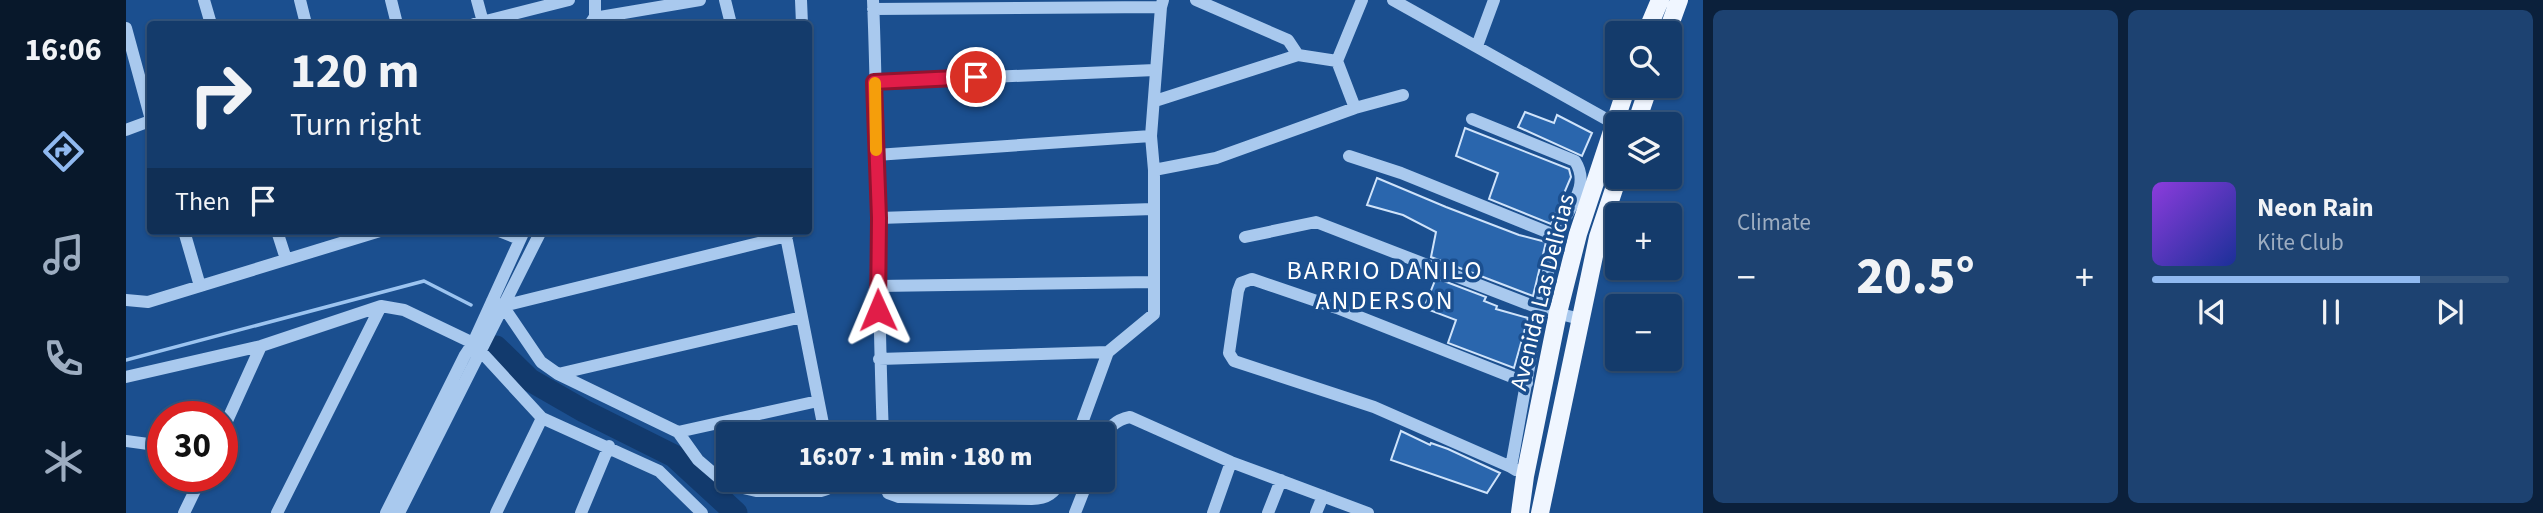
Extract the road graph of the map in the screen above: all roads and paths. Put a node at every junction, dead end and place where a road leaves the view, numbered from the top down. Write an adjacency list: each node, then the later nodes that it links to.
1 (204, 0): 18 (street)
2 (300, 0): 19 (street)
3 (391, 0): 20 (street)
4 (477, 0): 21 (street)
5 (569, 0): 22 (street)
6 (595, 0): 23 (street)
7 (700, 0): 24 (street)
8 (726, 0): 25 (street)
9 (801, 0): 26 (street)
10 (1196, 0): 31 (street)
11 (1362, 0): 32 (street)
12 (1394, 0): 30 (street)
13 (1494, 0): 30 (street)
14 (1660, 0): 27 (main road)
15 (1679, 0): 28 (main road)
16 (873, 4): 17 (street); 34 (street)
17 (1162, 4): 33 (street)
18 (210, 21)
19 (305, 21)
20 (396, 21)
21 (479, 21)
22 (487, 21)
23 (593, 21)
24 (598, 21)
25 (730, 21)
26 (802, 21)
27 (1651, 21)
28 (1671, 21)
29 (126, 27): 37 (street)
30 (1477, 46): 39 (street)
31 (1298, 55): 32 (street); 36 (street)
32 (1337, 61): 38 (street)
33 (1155, 70): 34 (street); 36 (street)
34 (874, 82): 45 (street)
35 (1403, 95): 38 (street)
36 (1155, 101): 43 (street)
37 (147, 108)
38 (1355, 108): 47 (street)
39 (1605, 118)
40 (1472, 119): 58 (street)
41 (147, 120): 42 (street)
42 (126, 130)
43 (1151, 136): 45 (street); 47 (street)
44 (1605, 154): 67 (main road, Avenida Las Delicias)
45 (876, 155): 50 (street)
46 (1349, 156): 58 (street)
47 (1154, 170): 49 (street)
48 (1614, 189): 69 (main road, Avenida Las Delicias)
49 (1153, 209): 50 (street); 61 (street)
50 (879, 218): 63 (street)
51 (185, 235): 62 (street)
52 (278, 235): 60 (street)
53 (364, 235): 60 (street)
54 (521, 235): 65 (street)
55 (539, 235): 65 (street)
56 (782, 235): 65 (street)
57 (786, 235): 68 (street)
58 (1557, 236): 67 (street)
59 (1244, 237): 67 (street)
60 (286, 260): 62 (street)
61 (1153, 282): 63 (street); 72 (street)
62 (200, 286): 64 (street)
63 (878, 286): 73 (street)
64 (126, 300)
65 (497, 304): 71 (street); 74 (street)
66 (381, 306): 70 (street); 71 (street); 98 (street)
67 (1550, 311): 69 (street); 76 (street); 89 (main road, Avenida Las Delicias)
68 (802, 317): 74 (street); 78 (street)
69 (1580, 318): 110 (main road, Avenida Las Delicias)
70 (261, 346): 75 (street); 77 (street)
71 (477, 349): 79 (street); 99 (street); 100 (street)
72 (1108, 352): 73 (street); 82 (street)
73 (879, 359): 81 (street)
74 (558, 374): 84 (street)
75 (126, 377)
76 (1527, 383): 89 (street); 89 (street)
77 (236, 401)
78 (818, 401): 80 (street); 84 (street)
79 (542, 418): 87 (street); 101 (street)
80 (822, 422)
81 (882, 422)
82 (1082, 422)
83 (1115, 422): 88 (street)
84 (678, 432): 90 (street)
85 (126, 441): 86 (street)
86 (147, 444)
87 (609, 446): 102 (street); 103 (street)
88 (1231, 462): 91 (street); 105 (street)
89 (1518, 471): 109 (main road, Avenida Las Delicias)
90 (716, 475)
91 (1281, 480): 96 (street); 106 (street)
92 (194, 492): 97 (street)
93 (889, 492): 94 (street)
94 (1053, 492)
95 (1083, 492): 104 (street)
96 (1323, 495): 107 (street); 108 (street)
97 (184, 513)
98 (277, 513)
99 (386, 513)
100 (399, 513)
101 (496, 513)
102 (582, 513)
103 (702, 513)
104 (1075, 513)
105 (1213, 513)
106 (1268, 513)
107 (1316, 513)
108 (1368, 513)
109 (1520, 513)
110 (1540, 513)

